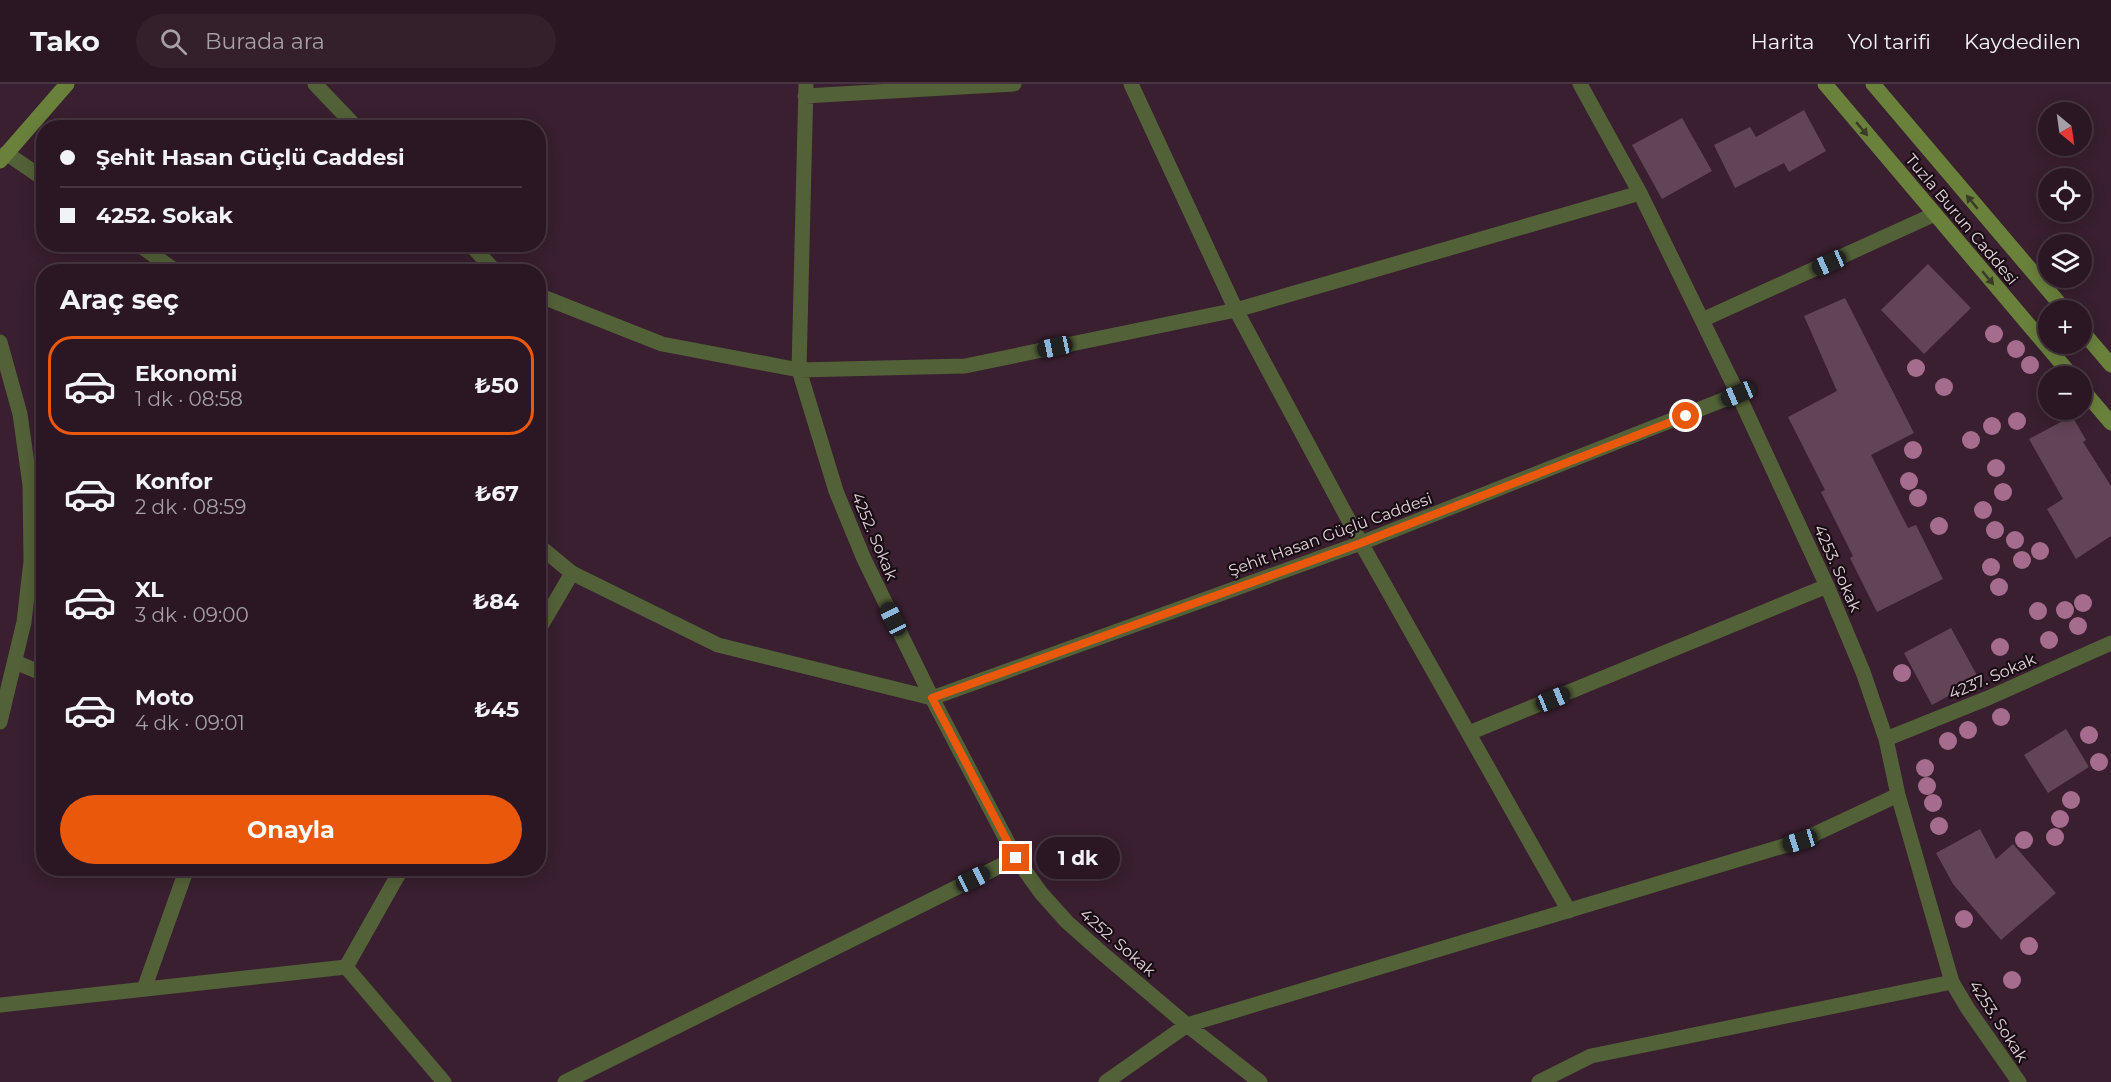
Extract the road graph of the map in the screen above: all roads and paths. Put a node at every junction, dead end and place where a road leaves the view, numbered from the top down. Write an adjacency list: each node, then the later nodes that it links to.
1 (67, 84): 10 (main road)
2 (315, 84): 9 (street)
3 (1014, 84): 8 (street)
4 (1131, 84): 20 (street)
5 (1580, 84): 12 (street, 4253. Sokak)
6 (1825, 84): 13 (main road, Tuzla Burun Caddesi, one-way to 13)
7 (1873, 84): 19 (main road, Tuzla Burun Caddesi, one-way to 7)
8 (805, 90): 26 (street, 4252. Sokak)
9 (349, 120)
10 (3, 157): 11 (street)
11 (36, 175)
12 (1640, 193): 20 (street); 21 (street, 4253. Sokak)
13 (1935, 214): 21 (street); 25 (main road, Tuzla Burun Caddesi, one-way to 25)
14 (149, 252): 16 (street)
15 (477, 252): 17 (street)
16 (166, 264)
17 (489, 264)
18 (546, 298): 26 (street)
19 (2057, 300)
20 (1236, 310): 26 (street); 30 (street)
21 (1702, 320): 27 (street, 4253. Sokak)
22 (0, 342): 36 (street)
23 (2092, 343): 24 (main road)
24 (2111, 365)
25 (2064, 366)
26 (800, 369): 38 (street, 4252. Sokak)
27 (1738, 394): 30 (street, Şehit Hasan Güçlü Caddesi); 33 (street, 4253. Sokak)
28 (2092, 401): 29 (main road)
29 (2111, 423)
30 (1361, 543): 38 (street, Şehit Hasan Güçlü Caddesi); 40 (street)
31 (546, 552): 32 (street)
32 (572, 573): 34 (street); 38 (street)
33 (1827, 586): 40 (street); 41 (street, 4253. Sokak)
34 (546, 617)
35 (2111, 643): 41 (street, 4237. Sokak)
36 (15, 662): 37 (street); 39 (street)
37 (36, 671)
38 (932, 698): 43 (street, 4252. Sokak)
39 (0, 722)
40 (1469, 733): 46 (street)
41 (1886, 739): 42 (street, 4253. Sokak)
42 (1898, 795): 46 (street); 48 (street, 4253. Sokak)
43 (1016, 858): 51 (street, 4252. Sokak); 53 (street)
44 (184, 876): 49 (street)
45 (397, 876): 47 (street)
46 (1569, 911): 51 (street)
47 (346, 967): 49 (street); 52 (street)
48 (1952, 982): 56 (street); 57 (street, 4253. Sokak)
49 (144, 989): 50 (street)
50 (0, 1005)
51 (1187, 1025): 54 (street); 55 (street, 4252. Sokak)
52 (444, 1082)
53 (565, 1082)
54 (1106, 1082)
55 (1260, 1082)
56 (1539, 1082)
57 (2019, 1082)

